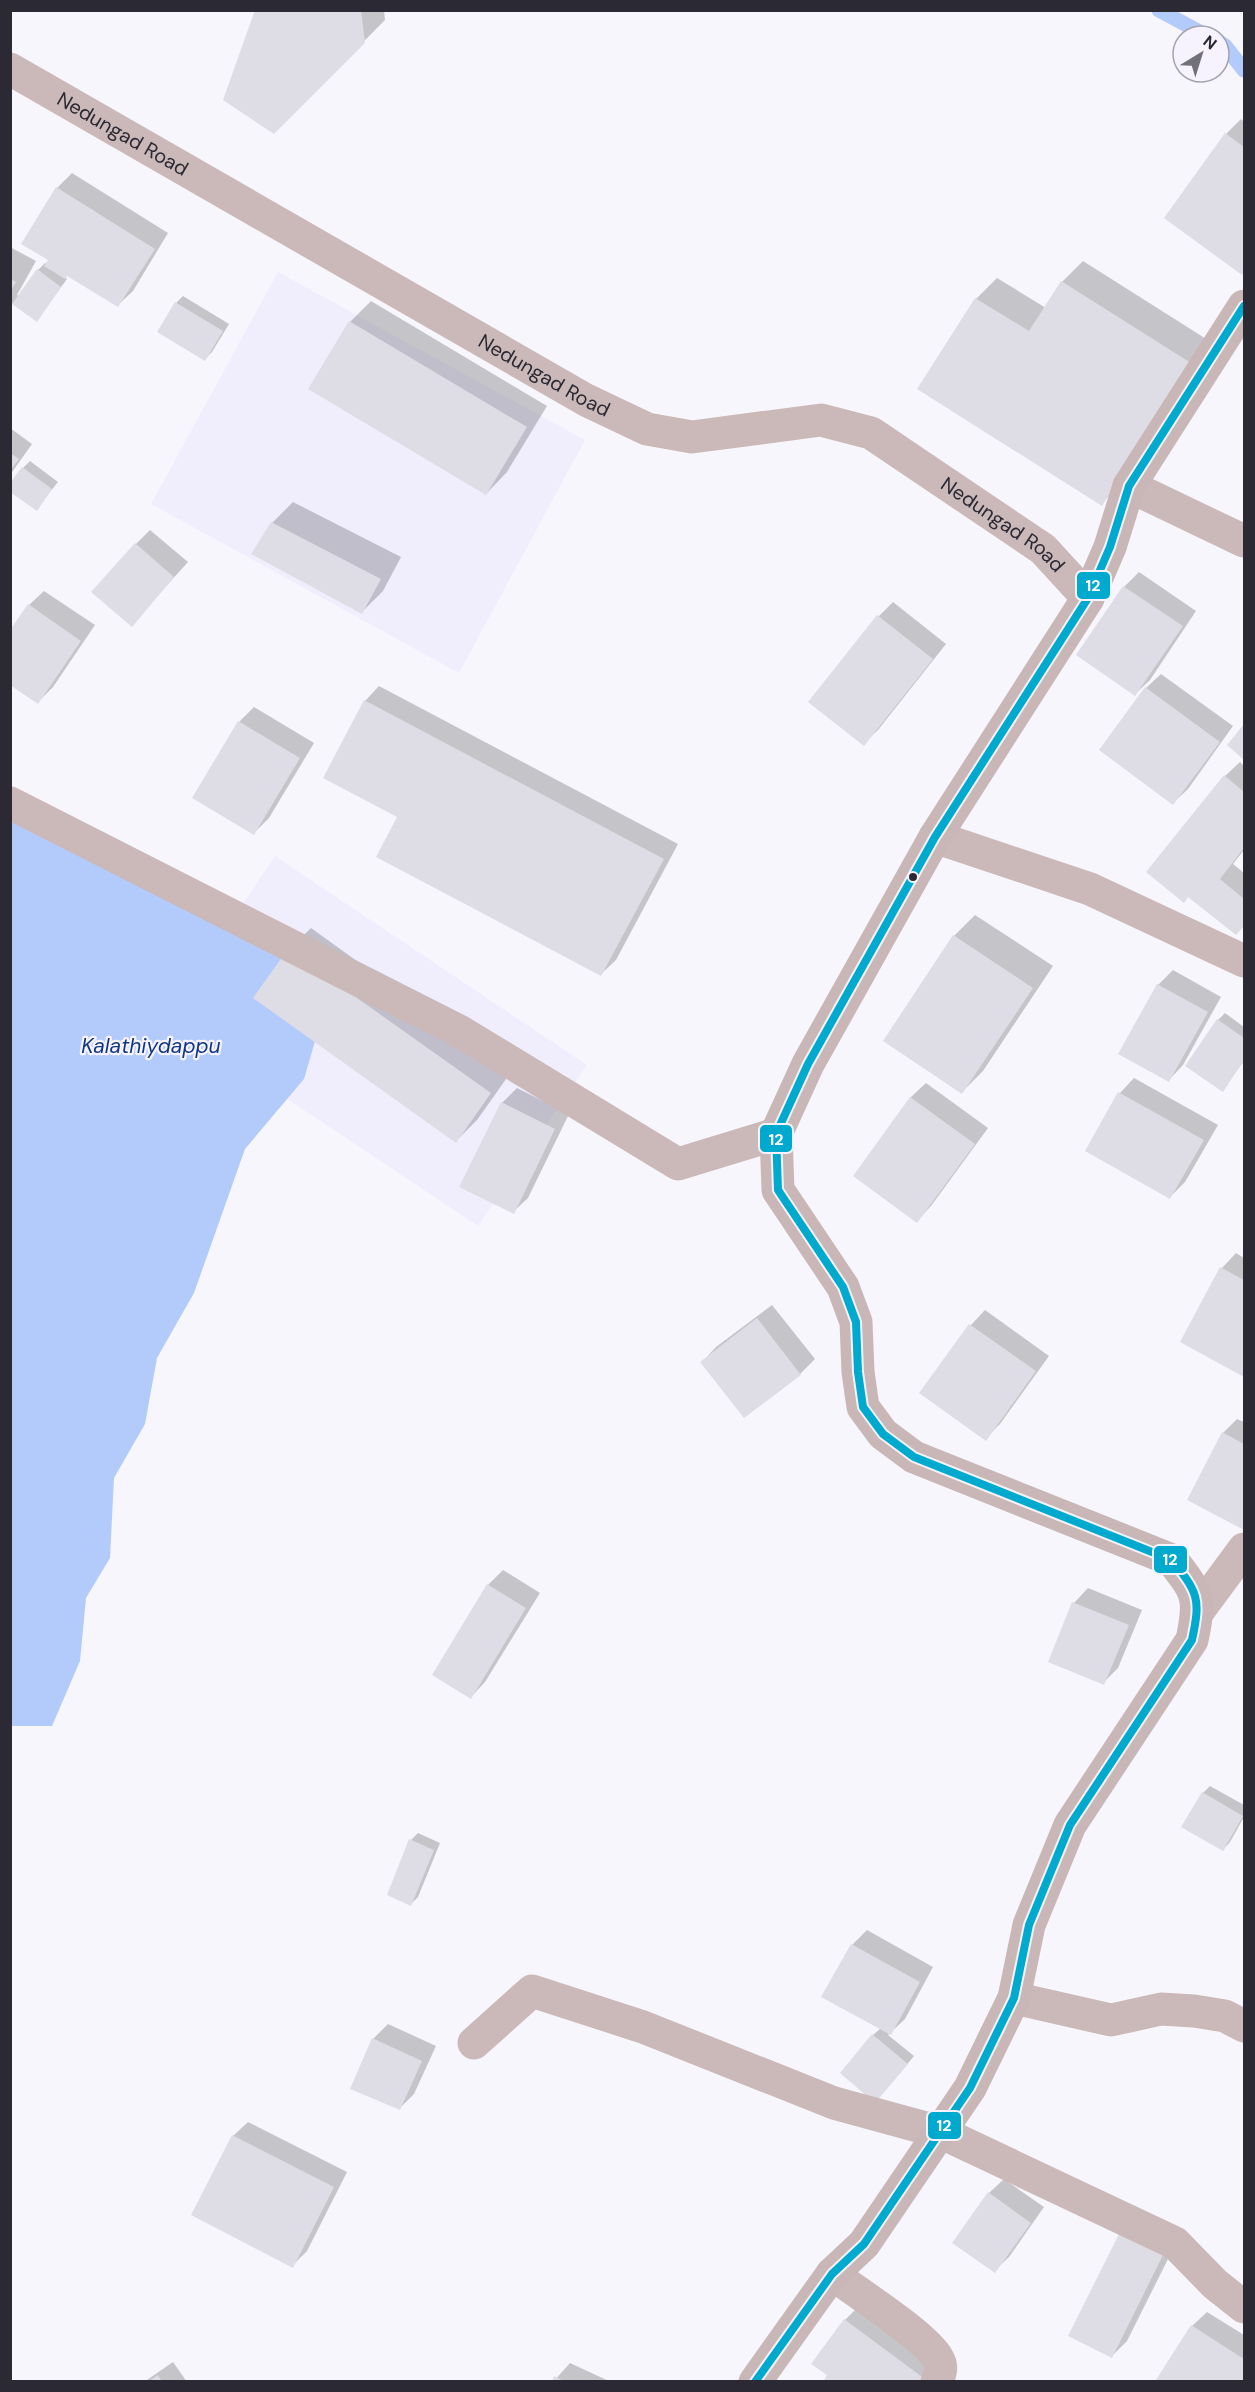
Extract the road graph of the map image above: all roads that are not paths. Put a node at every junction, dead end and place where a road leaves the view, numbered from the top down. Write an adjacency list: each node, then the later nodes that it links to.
1 (10, 69): 5 (street, Nedungad Road)
2 (1245, 306): 3 (main road)
3 (1129, 486): 4 (street); 5 (main road)
4 (1245, 541)
5 (1088, 598): 7 (main road)
6 (10, 803): 9 (street)
7 (935, 837): 8 (street); 9 (main road)
8 (1245, 962)
9 (776, 1134): 11 (main road)
10 (1245, 1549): 11 (street)
11 (1198, 1610): 12 (main road)
12 (1014, 1998): 13 (street); 15 (main road)
13 (1245, 2026)
14 (474, 2043): 15 (street)
15 (940, 2132): 16 (main road); 17 (street)
16 (832, 2274): 18 (main road); 19 (street)
17 (1245, 2307)
18 (755, 2382)
19 (937, 2382)

